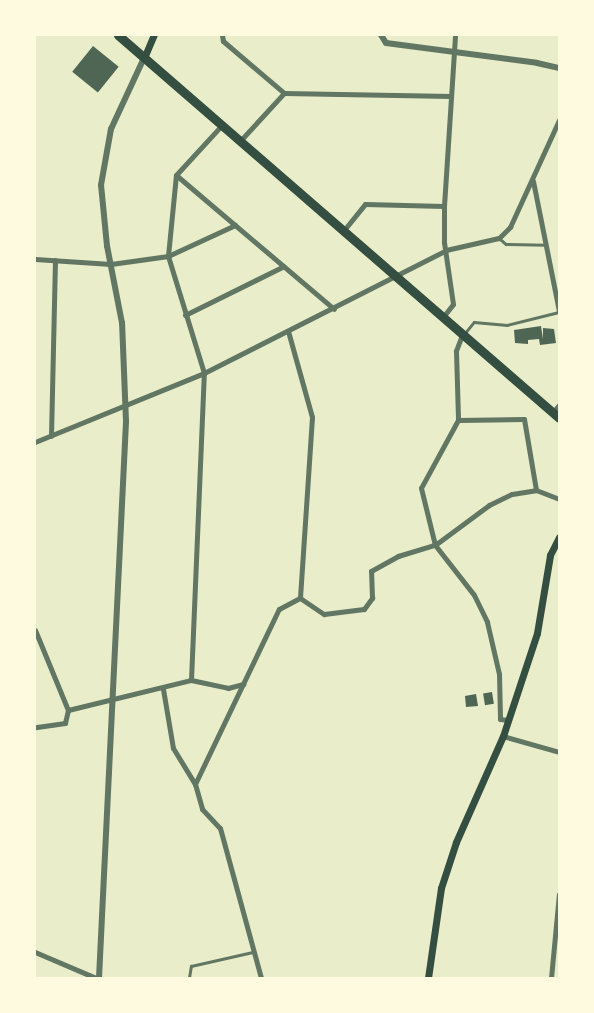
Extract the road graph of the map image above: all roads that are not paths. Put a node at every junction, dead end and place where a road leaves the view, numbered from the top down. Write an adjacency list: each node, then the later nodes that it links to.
1 (118, 35): 7 (highway)
2 (154, 35): 7 (main road)
3 (222, 35): 9 (street)
4 (381, 35): 6 (street)
5 (455, 35): 6 (street)
6 (454, 52): 8 (street); 10 (street)
7 (144, 58): 12 (highway); 25 (street)
8 (559, 68)
9 (284, 93): 10 (street); 13 (street)
10 (451, 96): 16 (street)
11 (559, 120): 15 (street)
12 (222, 126): 13 (highway); 14 (street)
13 (240, 141): 18 (highway)
14 (176, 175): 17 (street); 22 (street)
15 (533, 180): 19 (street); 20 (street)
16 (444, 206): 18 (street); 21 (street)
17 (235, 225): 22 (street); 26 (street)
18 (344, 230): 27 (highway)
19 (500, 238): 20 (lane); 21 (street)
20 (545, 245): 29 (street)
21 (446, 250): 27 (street); 31 (street)
22 (168, 256): 25 (street); 30 (street)
23 (35, 258): 24 (street)
24 (55, 260): 25 (street); 39 (street)
25 (111, 264): 36 (street)
26 (284, 266): 28 (street); 30 (street)
27 (396, 277): 28 (street); 31 (highway)
28 (334, 309): 32 (street)
29 (559, 312): 33 (lane)
30 (185, 315): 34 (street)
31 (442, 317): 33 (highway)
32 (288, 331): 34 (street); 45 (street)
33 (462, 335): 37 (highway); 38 (street)
34 (204, 373): 36 (street); 47 (street)
35 (559, 405): 37 (street)
36 (126, 407): 39 (street); 50 (street)
37 (556, 415)
38 (458, 420): 41 (street); 44 (street)
39 (51, 436): 40 (street)
40 (35, 442)
41 (536, 490): 42 (street); 44 (street)
42 (559, 499)
43 (559, 537): 52 (main road)
44 (436, 545): 45 (street); 52 (street)
45 (300, 598): 48 (street)
46 (35, 630): 51 (street)
47 (191, 680): 48 (street); 49 (street)
48 (243, 684): 56 (street)
49 (163, 689): 50 (street); 56 (street)
50 (112, 701): 51 (street); 60 (street)
51 (68, 710): 53 (street)
52 (508, 720): 54 (main road)
53 (35, 727)
54 (503, 736): 55 (street); 63 (main road)
55 (559, 752)
56 (195, 784): 59 (street)
57 (559, 894): 64 (street)
58 (35, 952): 60 (street)
59 (253, 952): 61 (lane); 62 (street)
60 (98, 978)
61 (189, 978)
62 (261, 978)
63 (428, 978)
64 (551, 978)

